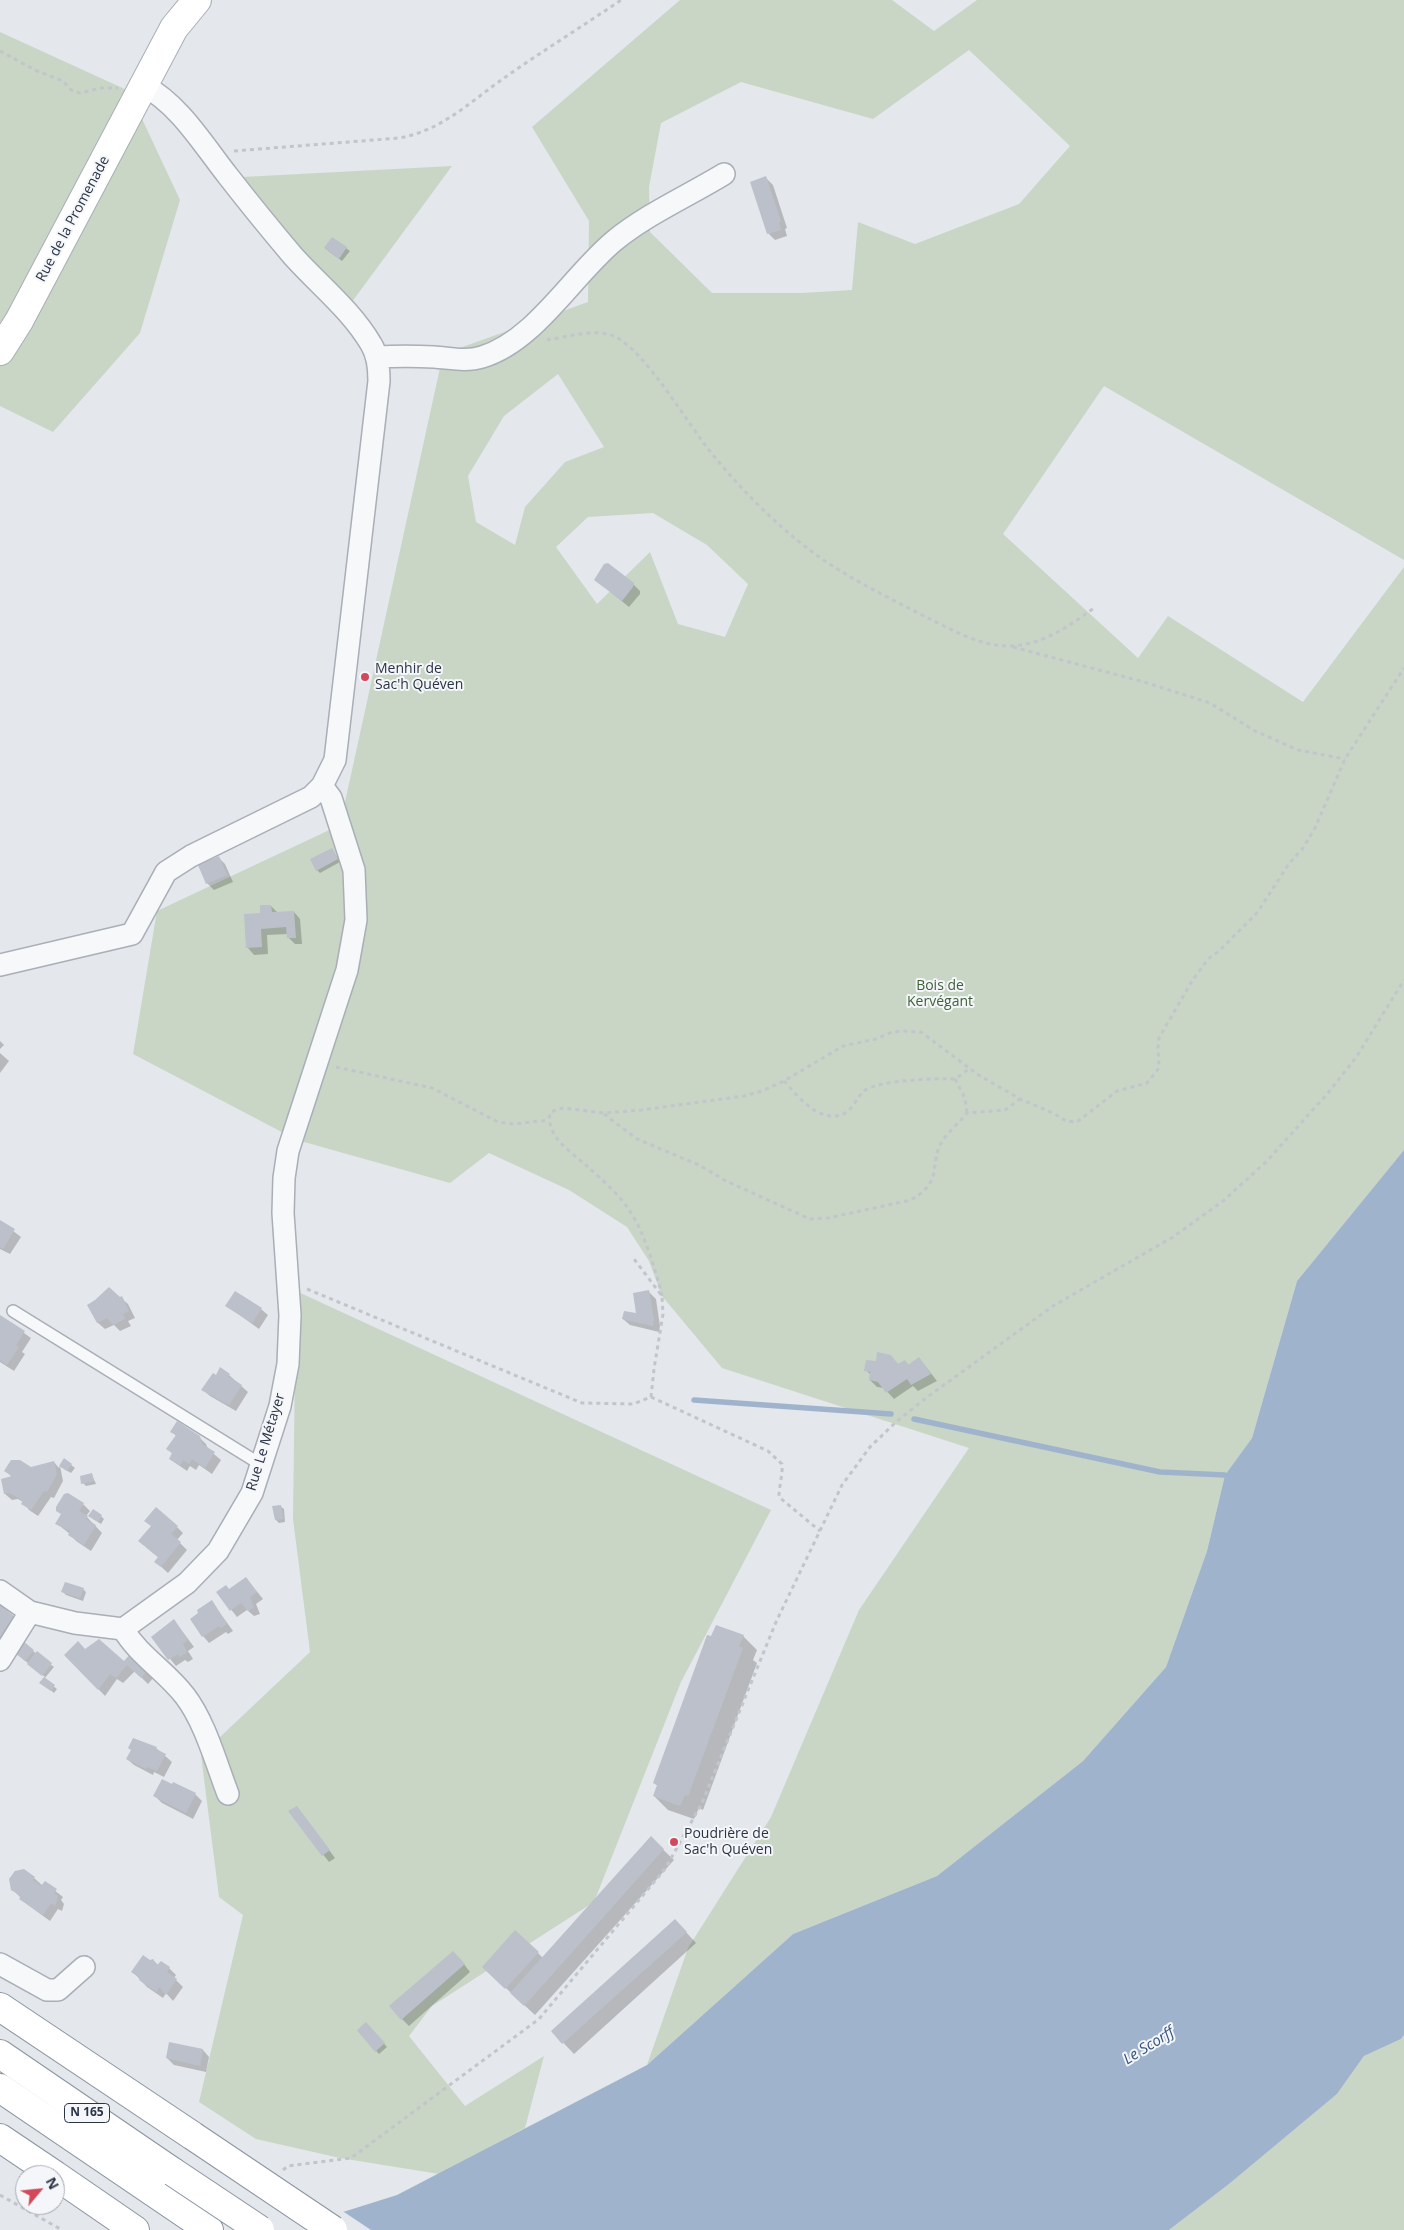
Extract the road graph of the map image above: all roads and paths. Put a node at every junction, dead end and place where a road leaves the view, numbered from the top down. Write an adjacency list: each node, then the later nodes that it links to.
1 (197, 0): 4 (main road, Rue de la Promenade)
2 (621, 0): 5 (path)
3 (0, 51): 4 (path)
4 (143, 85): 5 (street); 8 (main road, Rue de la Promenade)
5 (211, 154): 9 (street)
6 (724, 174): 7 (street)
7 (512, 345): 9 (street); 11 (path)
8 (0, 350)
9 (377, 357): 14 (street)
10 (1094, 608): 11 (path)
11 (1010, 646): 13 (path)
12 (1404, 668): 13 (path)
13 (1346, 759): 21 (path)
14 (322, 786): 15 (street); 17 (street, Rue Le Métayer)
15 (0, 965)
16 (1404, 980): 31 (path)
17 (318, 1063): 24 (path); 26 (street, Rue Le Métayer)
18 (969, 1069): 19 (path); 20 (path); 21 (path)
19 (955, 1079): 20 (path); 22 (path)
20 (784, 1081): 23 (path)
21 (1020, 1099): 22 (path)
22 (967, 1113): 23 (path)
23 (603, 1114): 24 (path)
24 (548, 1120): 27 (path)
25 (634, 1259): 27 (path)
26 (288, 1281): 29 (path); 30 (street, Rue Le Métayer)
27 (662, 1296): 29 (path)
28 (13, 1311): 30 (lane)
29 (651, 1397): 31 (path)
30 (260, 1464): 34 (street, Rue Le Métayer)
31 (820, 1531): 43 (path)
32 (0, 1591): 33 (street)
33 (30, 1612): 34 (street); 35 (street)
34 (123, 1629): 36 (street)
35 (0, 1660)
36 (228, 1794)
37 (0, 1964): 38 (street)
38 (84, 1967)
39 (0, 2007): 51 (main road, bridge)
40 (0, 2054): 50 (main road, N 165, bridge)
41 (0, 2088): 49 (main road, N 165)
42 (0, 2138): 44 (main road)
43 (351, 2158)
44 (40, 2165)
45 (65, 2182): 48 (main road)
46 (0, 2195): 47 (path)
47 (62, 2230)
48 (135, 2230)
49 (209, 2230)
50 (260, 2230)
51 (333, 2230)

